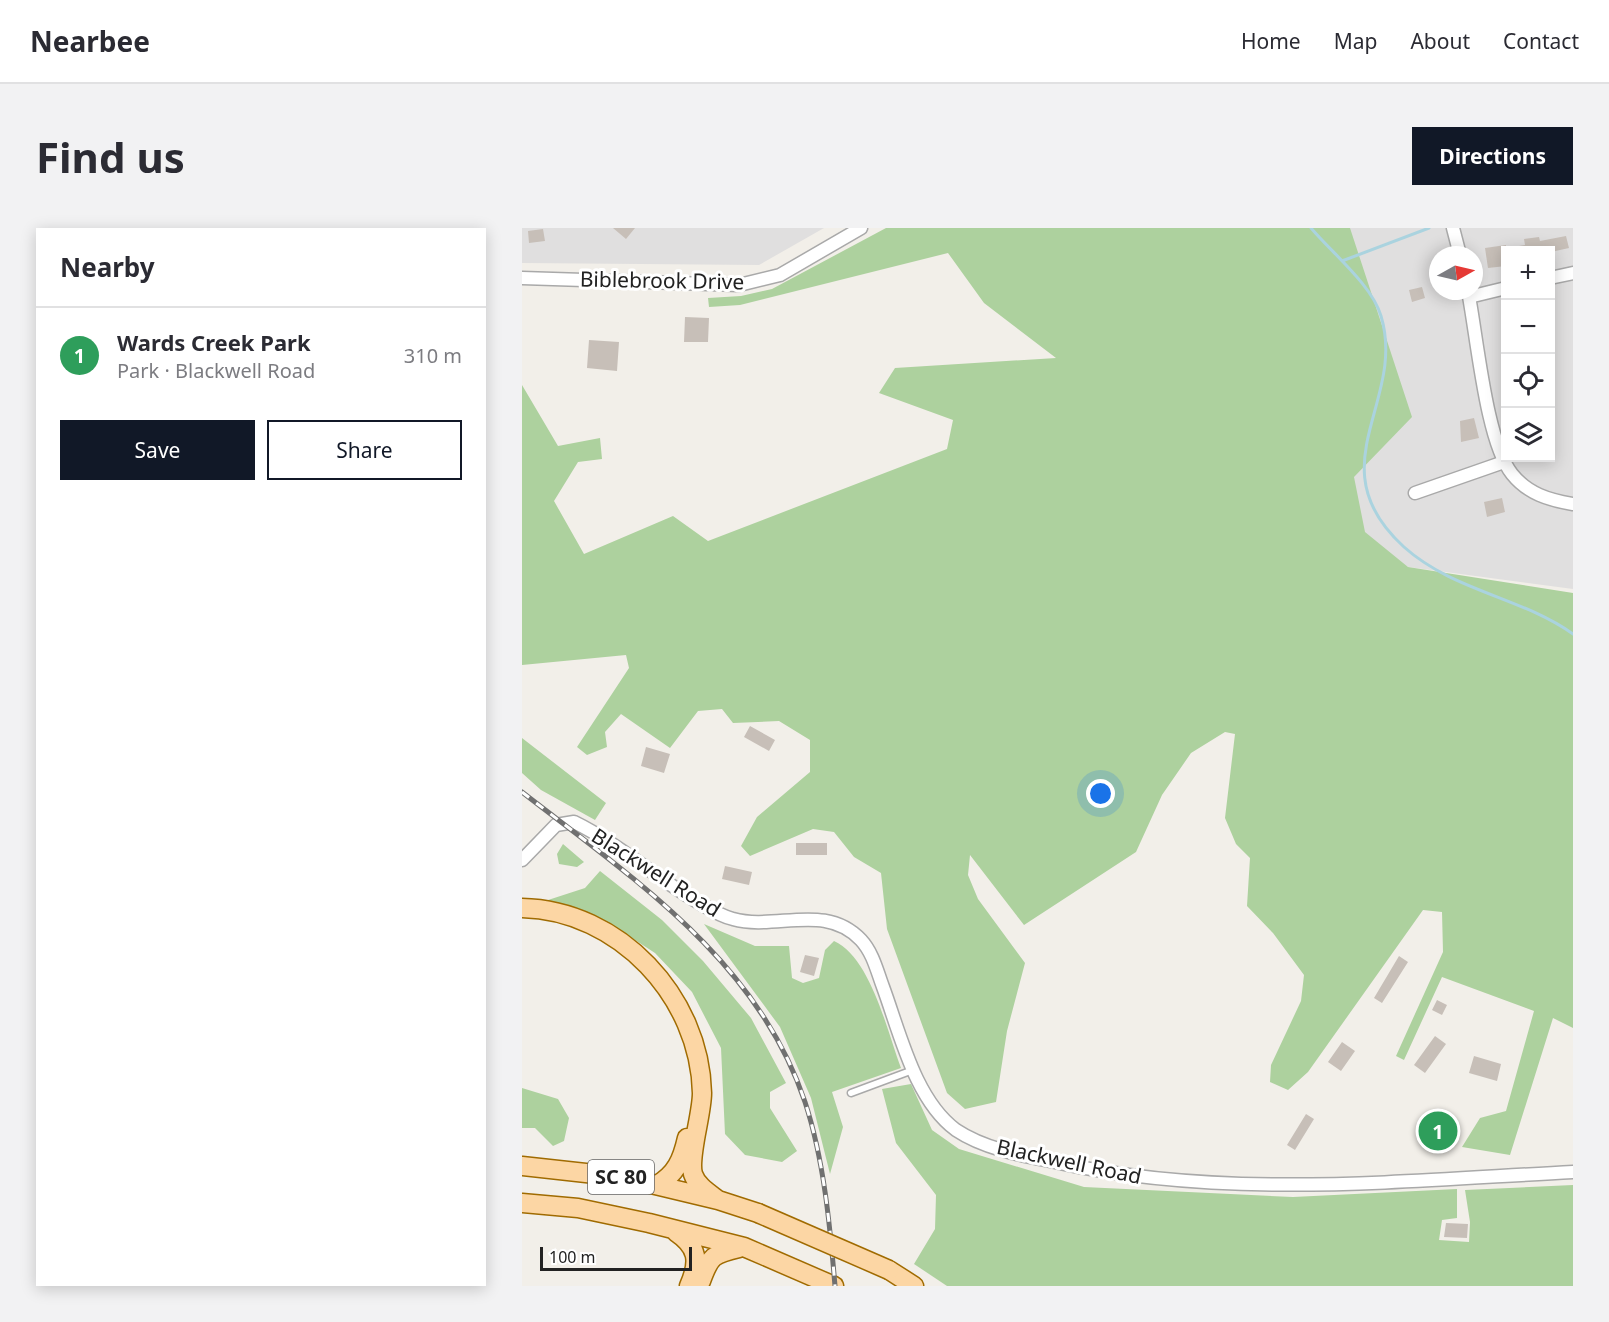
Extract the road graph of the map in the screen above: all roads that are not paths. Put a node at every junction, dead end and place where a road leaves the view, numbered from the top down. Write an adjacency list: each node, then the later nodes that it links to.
1 (861, 228): 6 (street, Biblebrook Drive)
2 (1453, 228): 3 (street)
3 (1458, 246)
4 (1573, 273): 5 (street)
5 (1555, 277)
6 (522, 278)
7 (1501, 289): 8 (street)
8 (1483, 292)
9 (1470, 300): 10 (street)
10 (1501, 452)
11 (1504, 462): 12 (street); 13 (street)
12 (1415, 493)
13 (1573, 504)
14 (522, 860): 17 (street, Blackwell Road)
15 (522, 908): 22 (main road)
16 (522, 920): 21 (main road)
17 (914, 1069): 18 (lane); 20 (street, Blackwell Road)
18 (851, 1093)
19 (522, 1166): 21 (main road, SC 80)
20 (1573, 1172)
21 (657, 1185): 22 (main road, SC 80)
22 (718, 1200): 29 (main road, SC 80, bridge)
23 (522, 1203): 24 (main road, SC 80)
24 (673, 1229): 25 (main road, SC 80); 26 (main road)
25 (744, 1247): 27 (main road); 28 (main road, SC 80)
26 (689, 1286)
27 (699, 1286)
28 (834, 1286)
29 (914, 1286)

